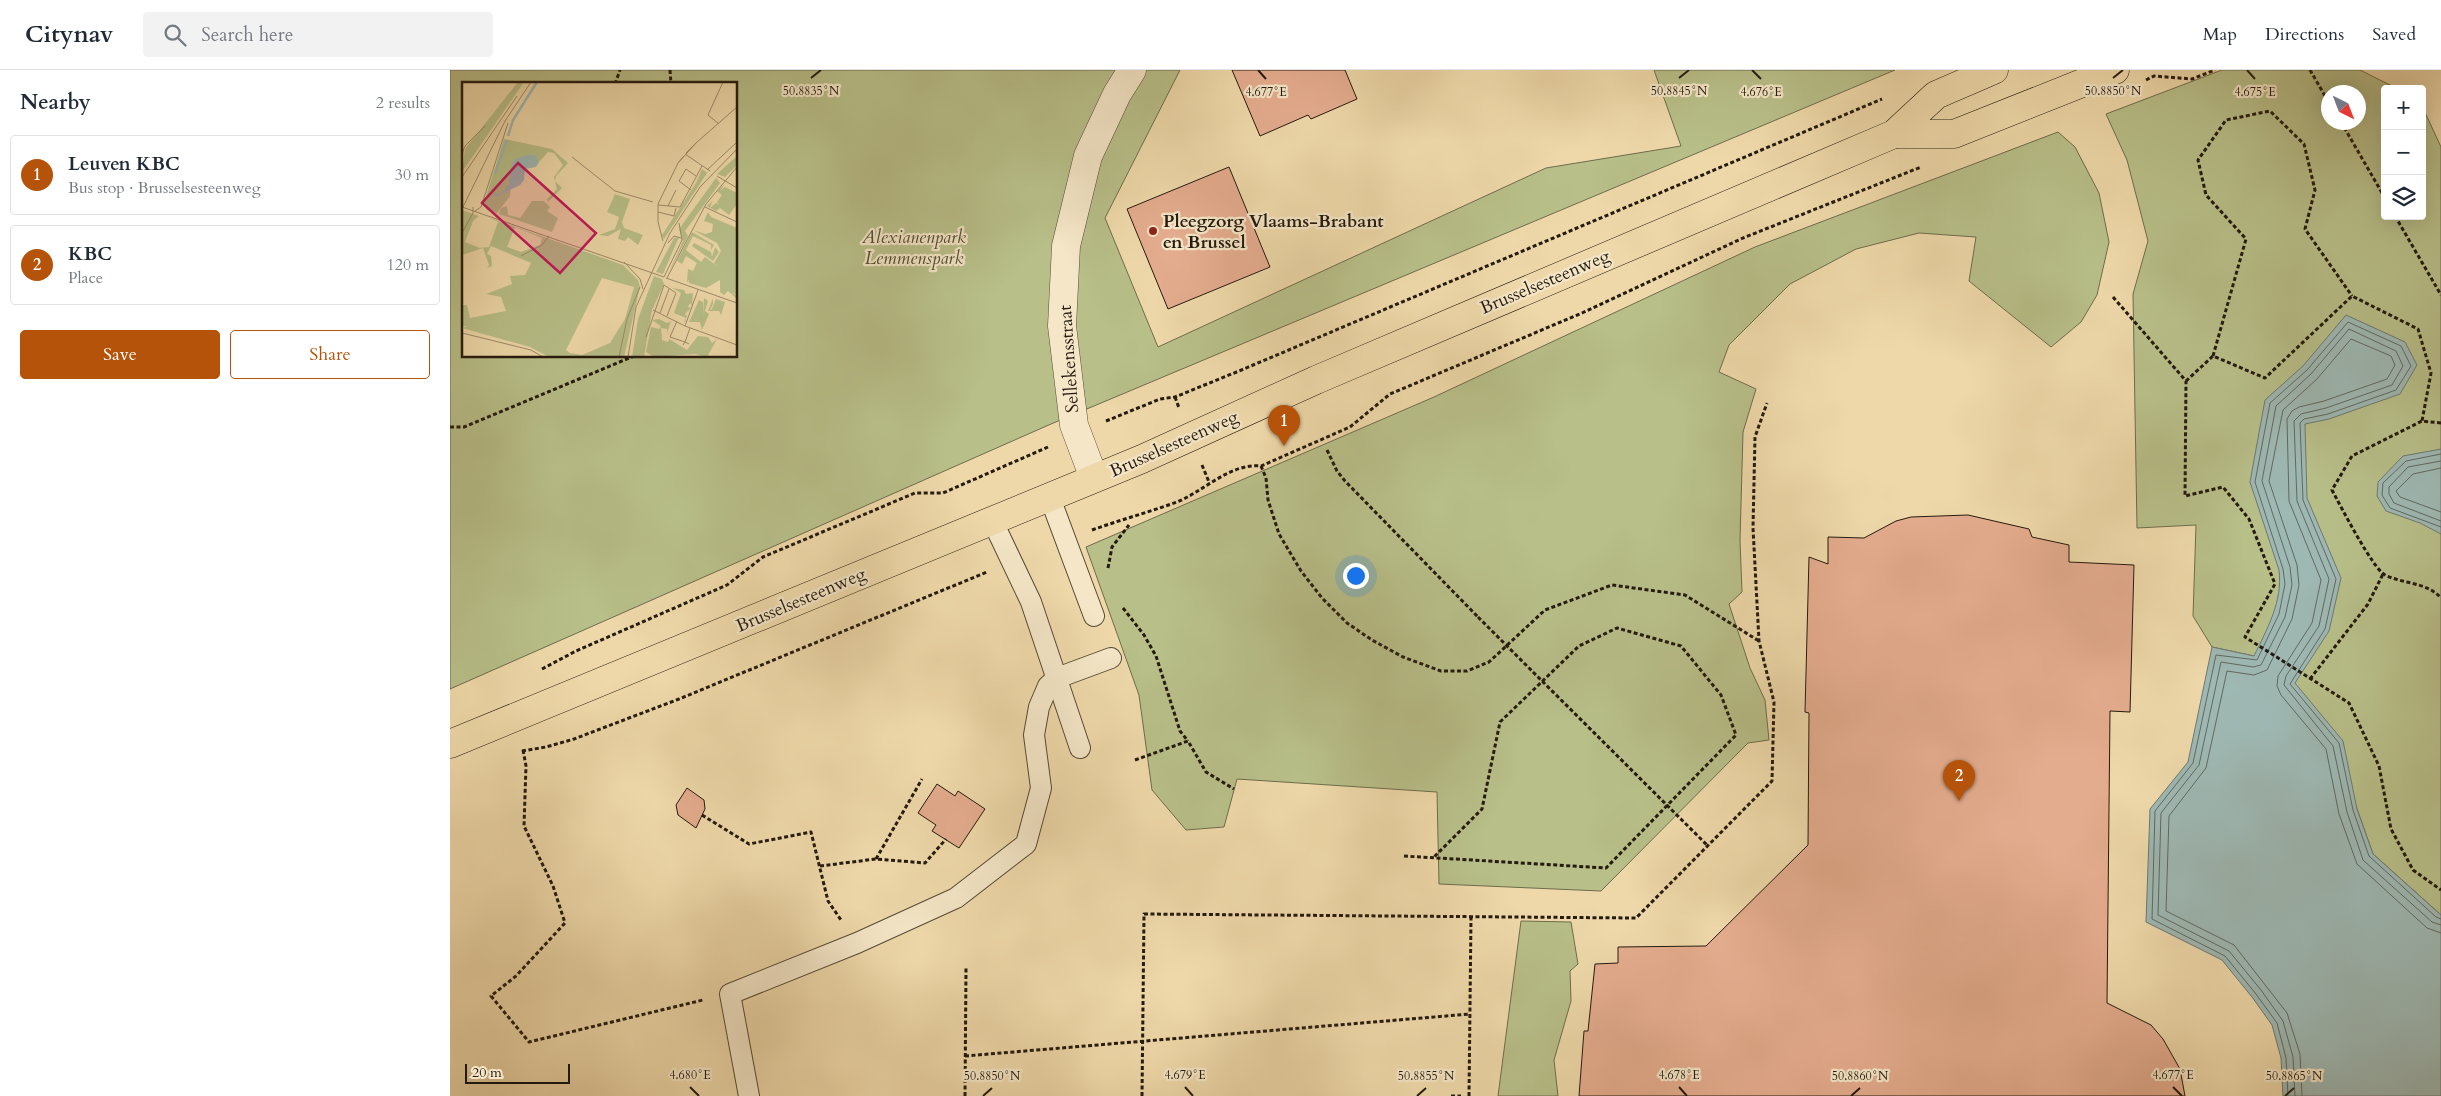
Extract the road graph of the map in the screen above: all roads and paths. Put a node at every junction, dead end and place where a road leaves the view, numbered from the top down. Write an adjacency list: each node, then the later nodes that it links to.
1 (620, 70): 7 (path)
2 (1132, 70): 28 (street, Sellekensstraat)
3 (1994, 70): 12 (main road, Brusselsesteenweg)
4 (2114, 70): 12 (main road, Brusselsesteenweg)
5 (2215, 70): 8 (path)
6 (2310, 70): 9 (path)
7 (616, 82)
8 (2138, 83)
9 (2321, 90)
10 (1870, 105): 22 (path)
11 (2346, 130): 14 (path)
12 (1894, 134): 32 (main road, Brusselsesteenweg)
13 (1924, 166): 30 (path)
14 (2381, 191)
15 (2397, 220): 16 (path)
16 (2441, 295)
17 (2352, 296): 19 (path); 19 (path); 25 (path)
18 (2113, 297): 21 (path)
19 (2213, 356): 21 (path)
20 (629, 358): 27 (path)
21 (2186, 381): 48 (path)
22 (1175, 397): 24 (path); 28 (path)
23 (1767, 403): 44 (path)
24 (1178, 406)
25 (2422, 421): 26 (path); 38 (path)
26 (2441, 423)
27 (450, 427)
28 (1088, 428): 32 (street, Sellekensstraat); 46 (path)
29 (1327, 450): 49 (path, bridge)
30 (1261, 466): 33 (path); 44 (path)
31 (1206, 472): 33 (path)
32 (1094, 478): 34 (main road, Brusselsesteenweg)
33 (1209, 483): 37 (path)
34 (1050, 498): 35 (main road, Brusselsesteenweg); 43 (lane)
35 (992, 520): 47 (lane); 50 (main road, Brusselsesteenweg)
36 (1129, 525): 39 (path)
37 (1092, 530)
38 (2383, 574): 41 (path); 48 (path)
39 (1108, 575)
40 (974, 577): 55 (path)
41 (2441, 598)
42 (1122, 606): 51 (path)
43 (1094, 616)
44 (1758, 641): 62 (path)
45 (1112, 658): 47 (lane)
46 (534, 673)
47 (1057, 678): 53 (lane); 69 (lane)
48 (2310, 679): 67 (path)
49 (1542, 681): 59 (path); 59 (path); 64 (path)
50 (515, 717): 52 (main road, Brusselsesteenweg); 55 (path)
51 (1188, 741): 56 (path); 58 (path)
52 (450, 744)
53 (1080, 748)
54 (517, 751): 55 (path)
55 (523, 751): 71 (path)
56 (1135, 760)
57 (922, 779): 65 (path)
58 (1234, 789)
59 (1667, 805): 62 (path); 64 (path)
60 (702, 815): 66 (path)
61 (946, 839): 65 (path)
62 (1708, 846): 68 (path)
63 (1404, 856): 64 (path)
64 (1434, 857)
65 (876, 859): 66 (path)
66 (820, 866): 69 (path)
67 (2441, 890)
68 (1471, 916): 72 (path); 73 (path)
69 (858, 943): 71 (lane)
70 (966, 968): 74 (path)
71 (730, 994): 75 (lane)
72 (1470, 1014): 73 (path); 80 (path)
73 (1143, 1041): 74 (path); 77 (path)
74 (965, 1056): 76 (path)
75 (749, 1096)
76 (965, 1096)
77 (1142, 1096)
78 (1451, 1096): 79 (path)
79 (1461, 1096)
80 (1469, 1096)

